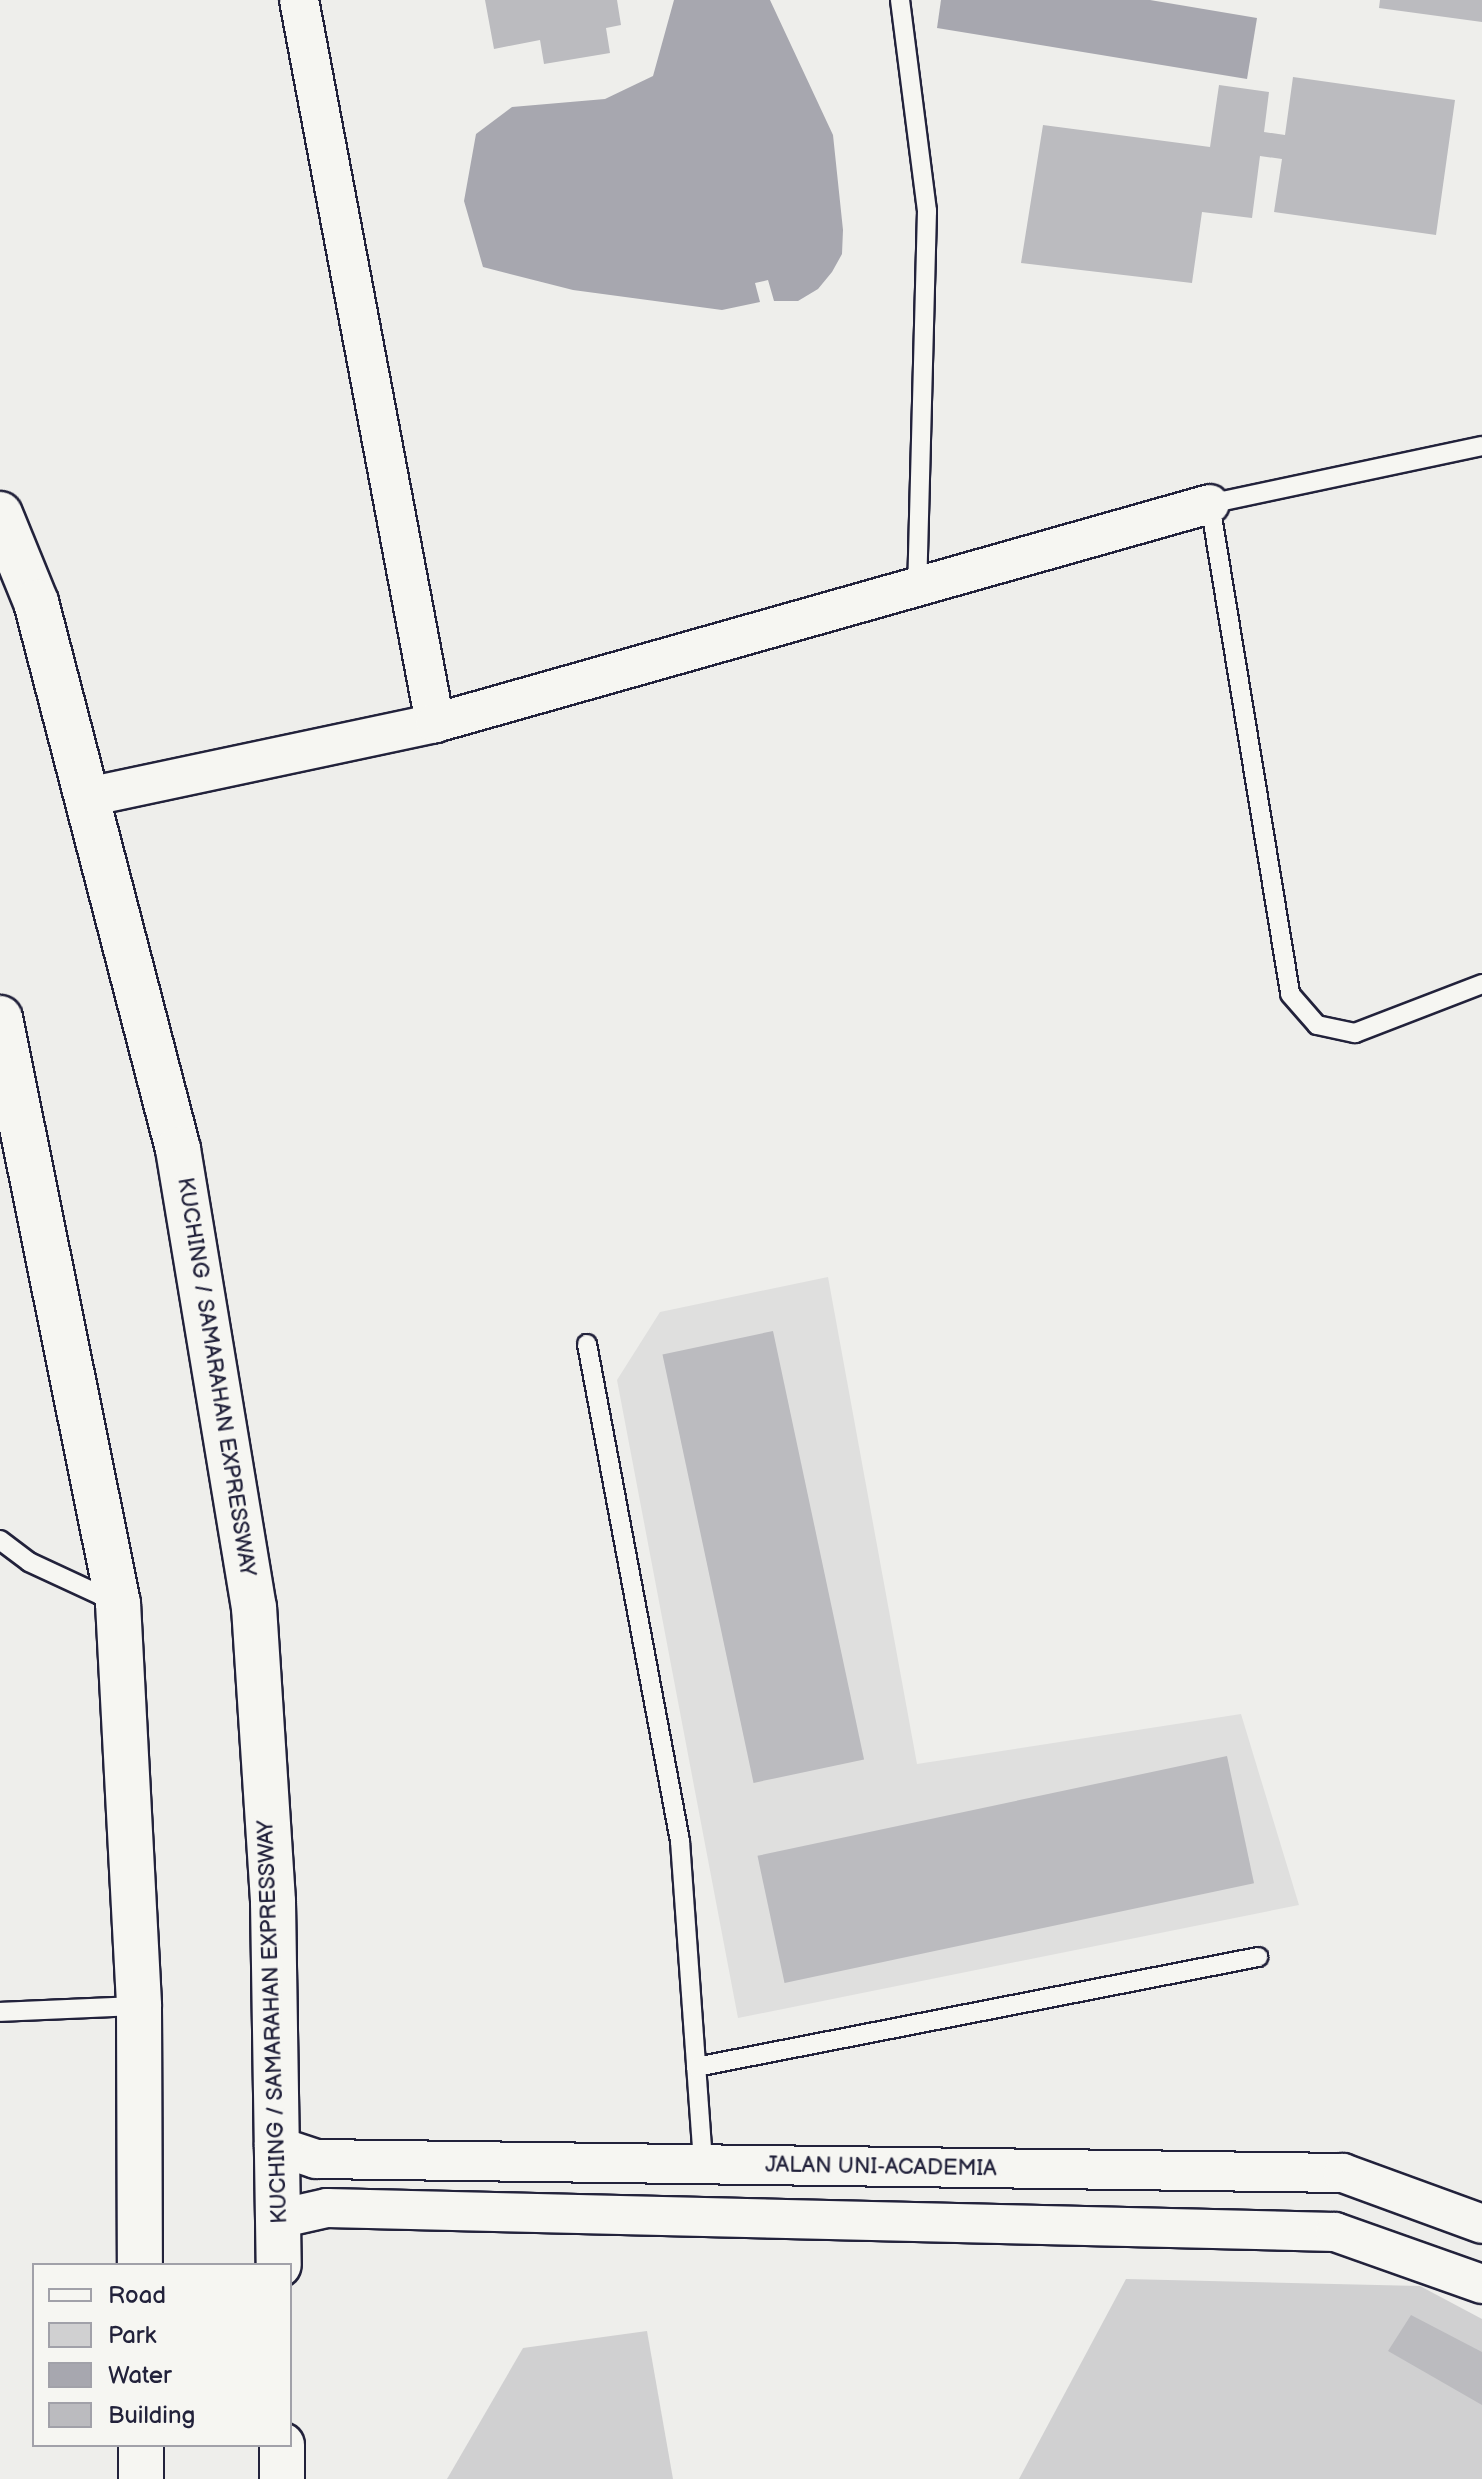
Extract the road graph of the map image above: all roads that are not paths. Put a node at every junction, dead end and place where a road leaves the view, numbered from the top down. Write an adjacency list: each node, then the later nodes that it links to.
1 (299, 0): 7 (street)
2 (900, 0): 6 (lane)
3 (1482, 446): 4 (lane)
4 (1210, 504): 6 (street); 9 (lane)
5 (0, 514): 8 (highway, KUCHING / SAMARAHAN EXPRESSWAY)
6 (917, 590): 7 (street)
7 (435, 723): 8 (street)
8 (88, 797): 18 (highway, KUCHING / SAMARAHAN EXPRESSWAY)
9 (1482, 984)
10 (0, 1018): 13 (highway)
11 (587, 1344): 17 (lane)
12 (0, 1540): 13 (lane)
13 (118, 1603): 15 (highway)
14 (1258, 1957): 17 (lane)
15 (139, 2006): 16 (lane); 22 (highway)
16 (0, 2012)
17 (696, 2067): 19 (lane)
18 (274, 2145): 19 (street, JALAN UNI-ACADEMIA); 20 (highway, KUCHING / SAMARAHAN EXPRESSWAY)
19 (703, 2164): 21 (street, JALAN UNI-ACADEMIA)
20 (278, 2219): 23 (highway, KUCHING / SAMARAHAN EXPRESSWAY); 24 (street)
21 (1482, 2224)
22 (140, 2263)
23 (279, 2263)
24 (1482, 2284)
25 (141, 2447): 27 (highway)
26 (282, 2447): 28 (highway)
27 (141, 2479)
28 (282, 2479)

